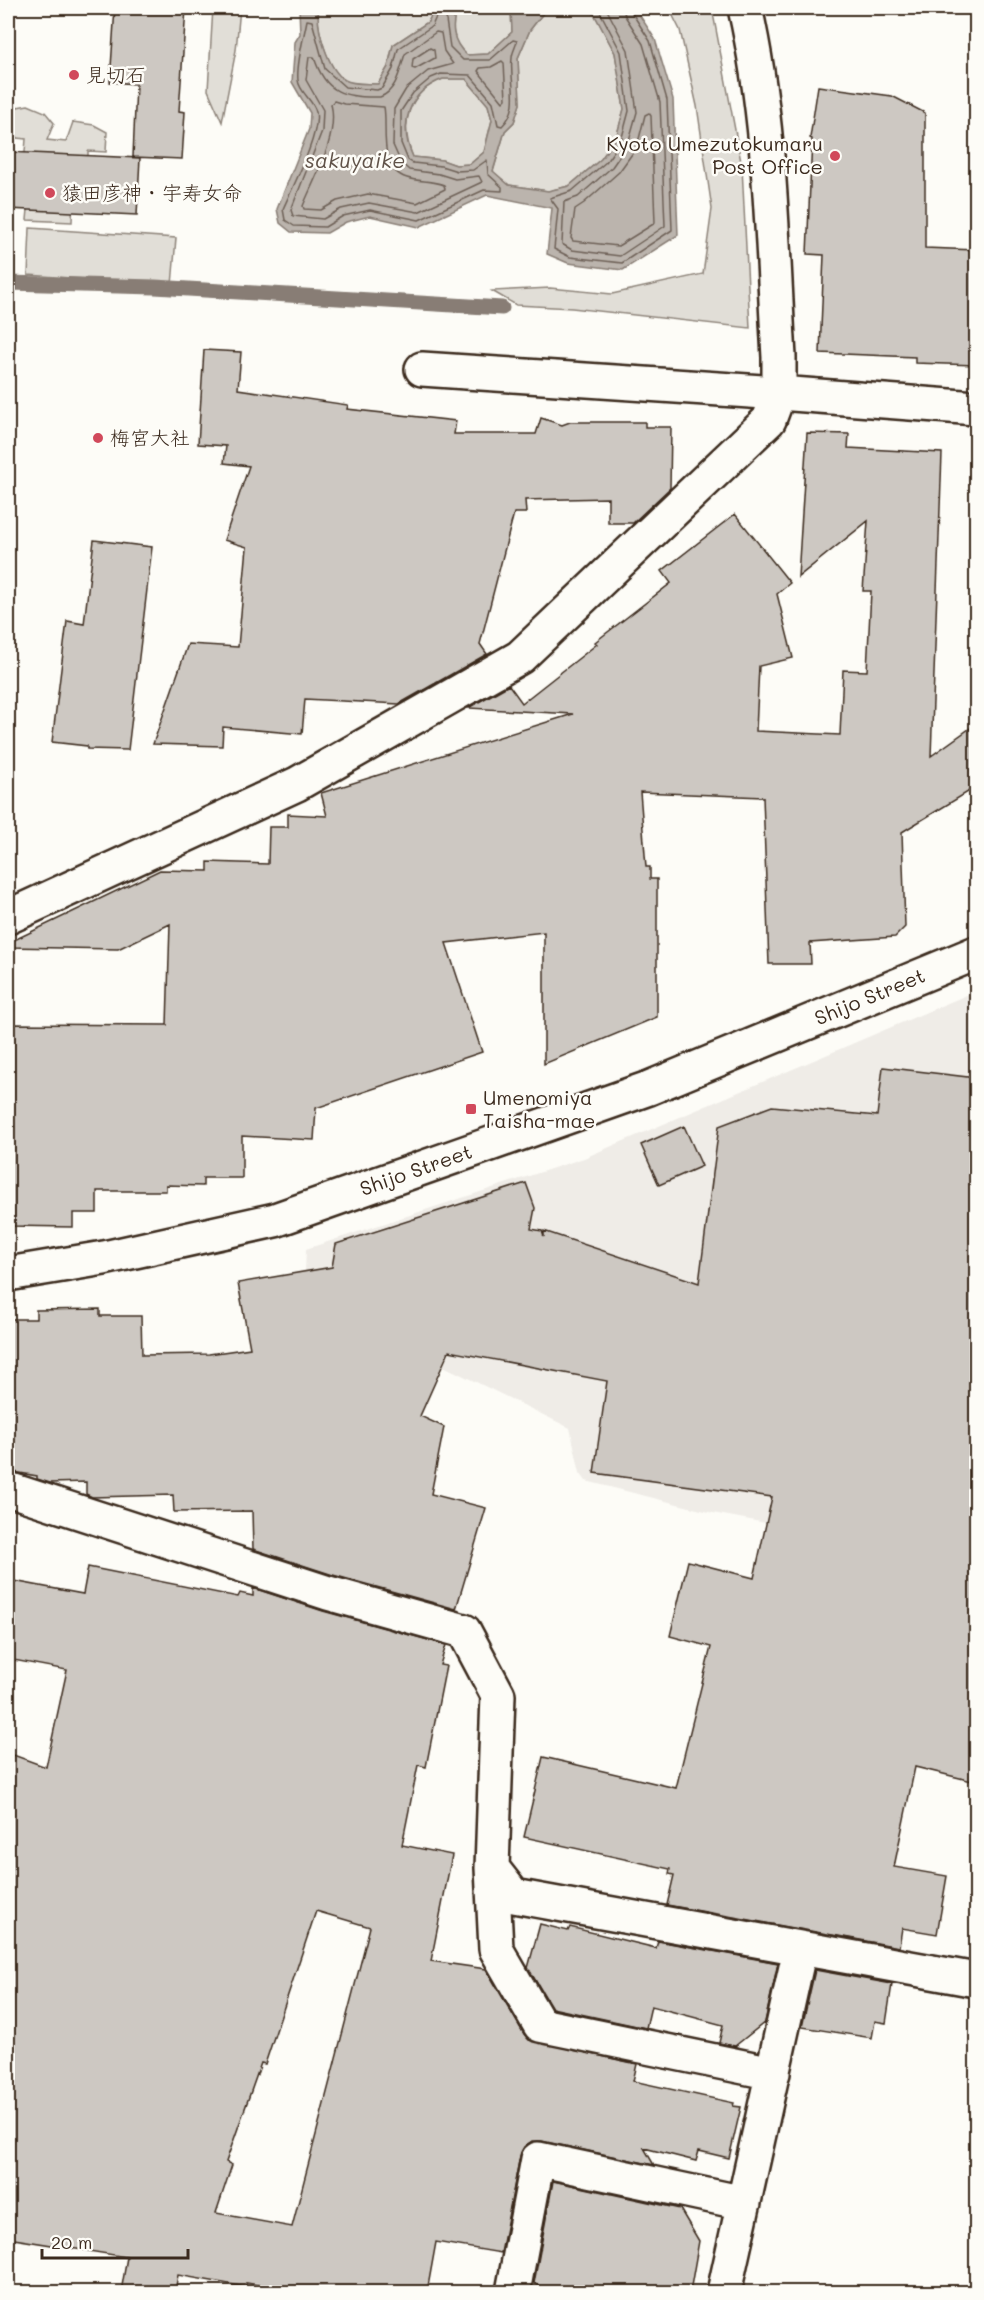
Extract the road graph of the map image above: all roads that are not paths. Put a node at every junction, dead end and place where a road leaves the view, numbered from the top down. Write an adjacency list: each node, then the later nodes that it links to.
1 (745, 8): 3 (street)
2 (422, 369): 3 (street)
3 (779, 393): 4 (street); 5 (street)
4 (976, 408)
5 (8, 917)
6 (976, 953): 7 (street, Shijo Street)
7 (8, 1274)
8 (8, 1489): 9 (street)
9 (492, 1868): 10 (street); 12 (street)
10 (800, 1949): 11 (street); 12 (street)
11 (976, 1980)
12 (772, 2073): 13 (street)
13 (744, 2203): 14 (street); 15 (street)
14 (513, 2292)
15 (724, 2292)

